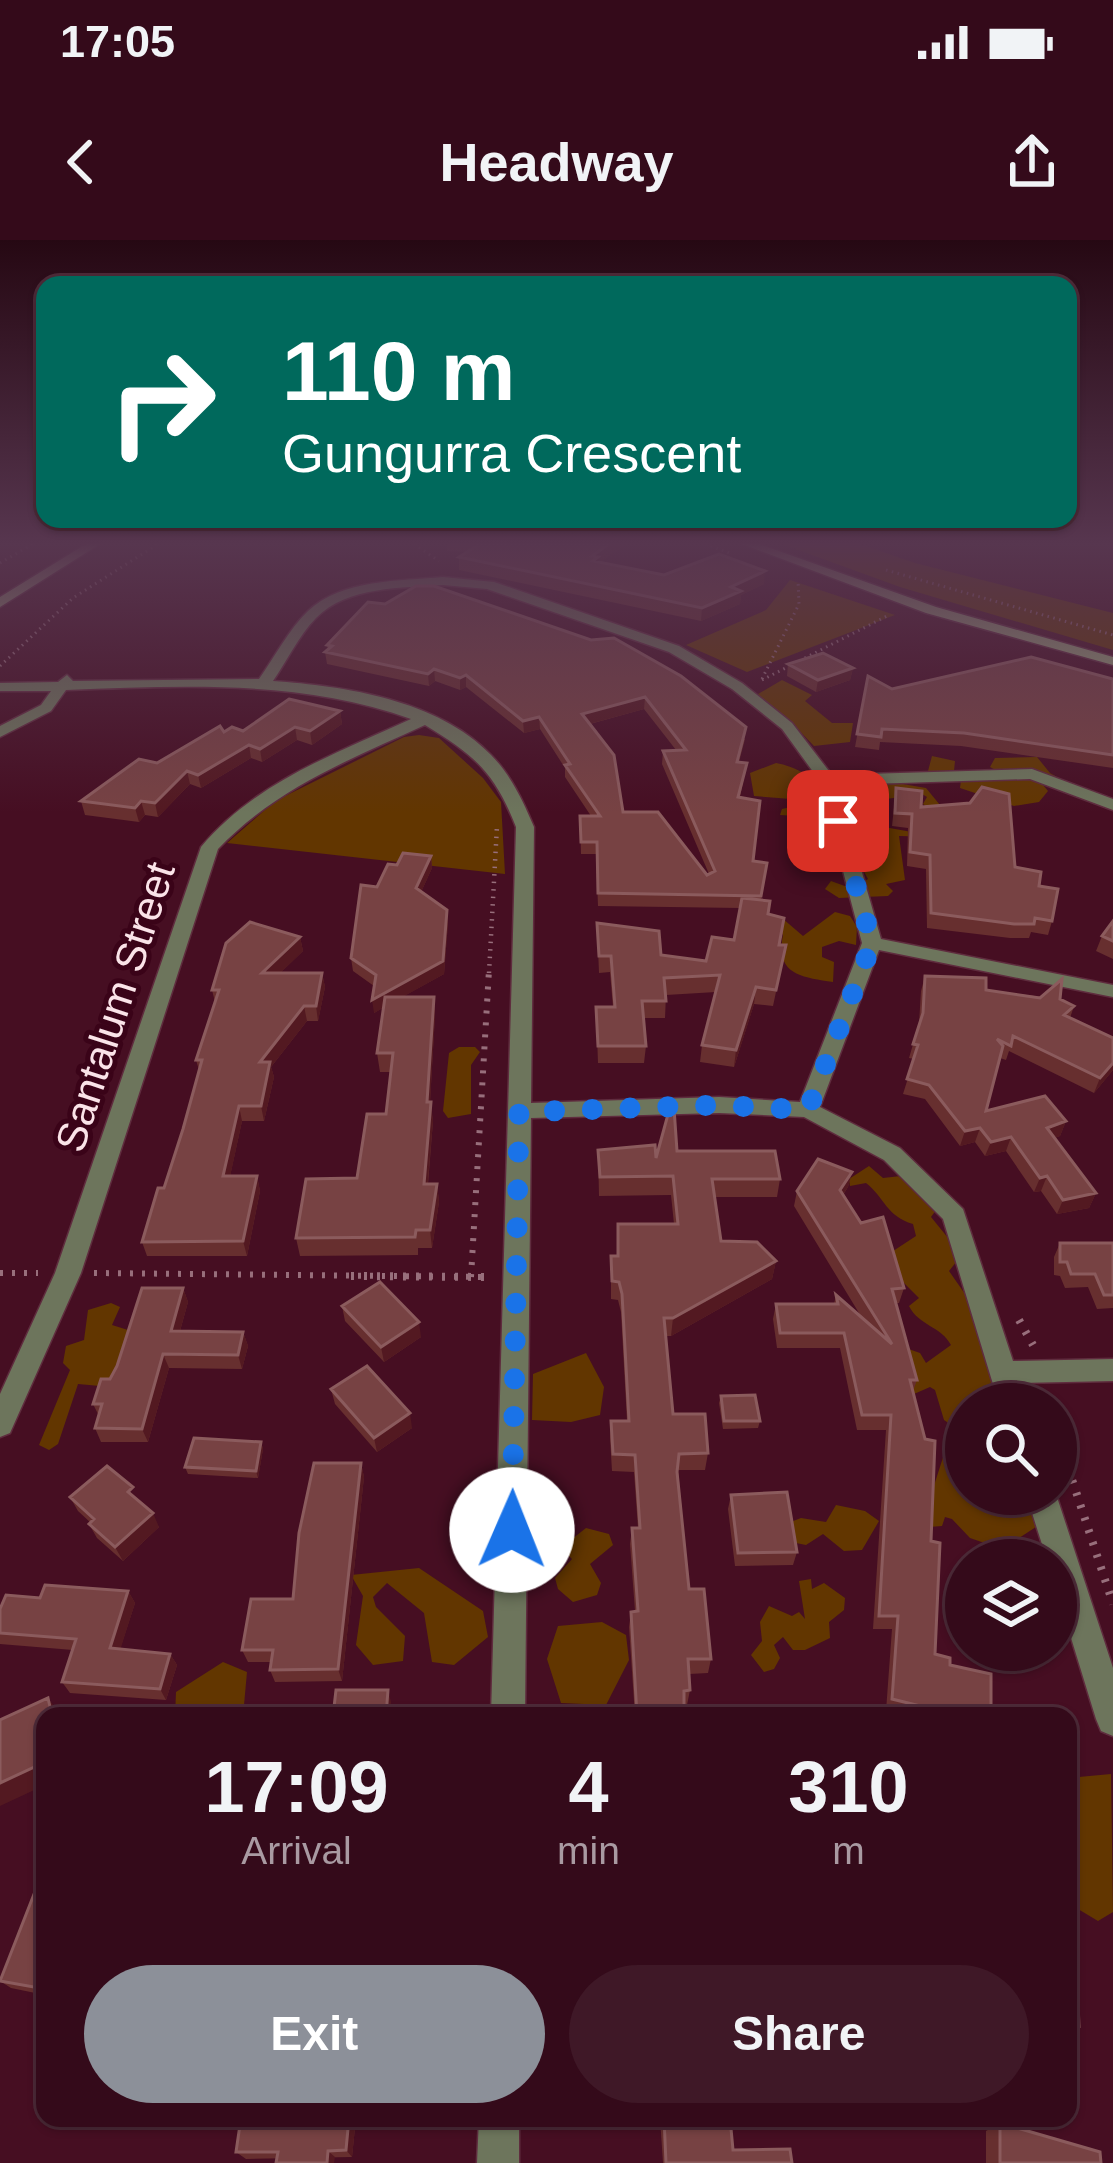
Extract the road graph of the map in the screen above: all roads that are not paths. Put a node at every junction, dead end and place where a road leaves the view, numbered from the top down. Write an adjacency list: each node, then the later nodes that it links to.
1 (298, 634): 7 (street)
2 (630, 634): 10 (street)
3 (1016, 634): 4 (main road)
4 (1113, 661)
5 (0, 683): 6 (street)
6 (65, 683): 7 (street); 9 (street)
7 (264, 683): 8 (street)
8 (424, 719): 15 (street); 19 (street, Santalum Street)
9 (0, 732)
10 (826, 780): 11 (street); 12 (street)
11 (1113, 805)
12 (872, 943): 13 (street); 14 (street)
13 (1113, 991)
14 (808, 1110): 15 (street); 17 (street)
15 (519, 1112): 21 (street)
16 (1113, 1370): 17 (street)
17 (1002, 1372): 18 (street)
18 (1005, 1383)
19 (0, 1425)
20 (1048, 1515): 22 (street)
21 (508, 1707)
22 (1113, 1719)
23 (499, 2127): 24 (street)
24 (498, 2163)

